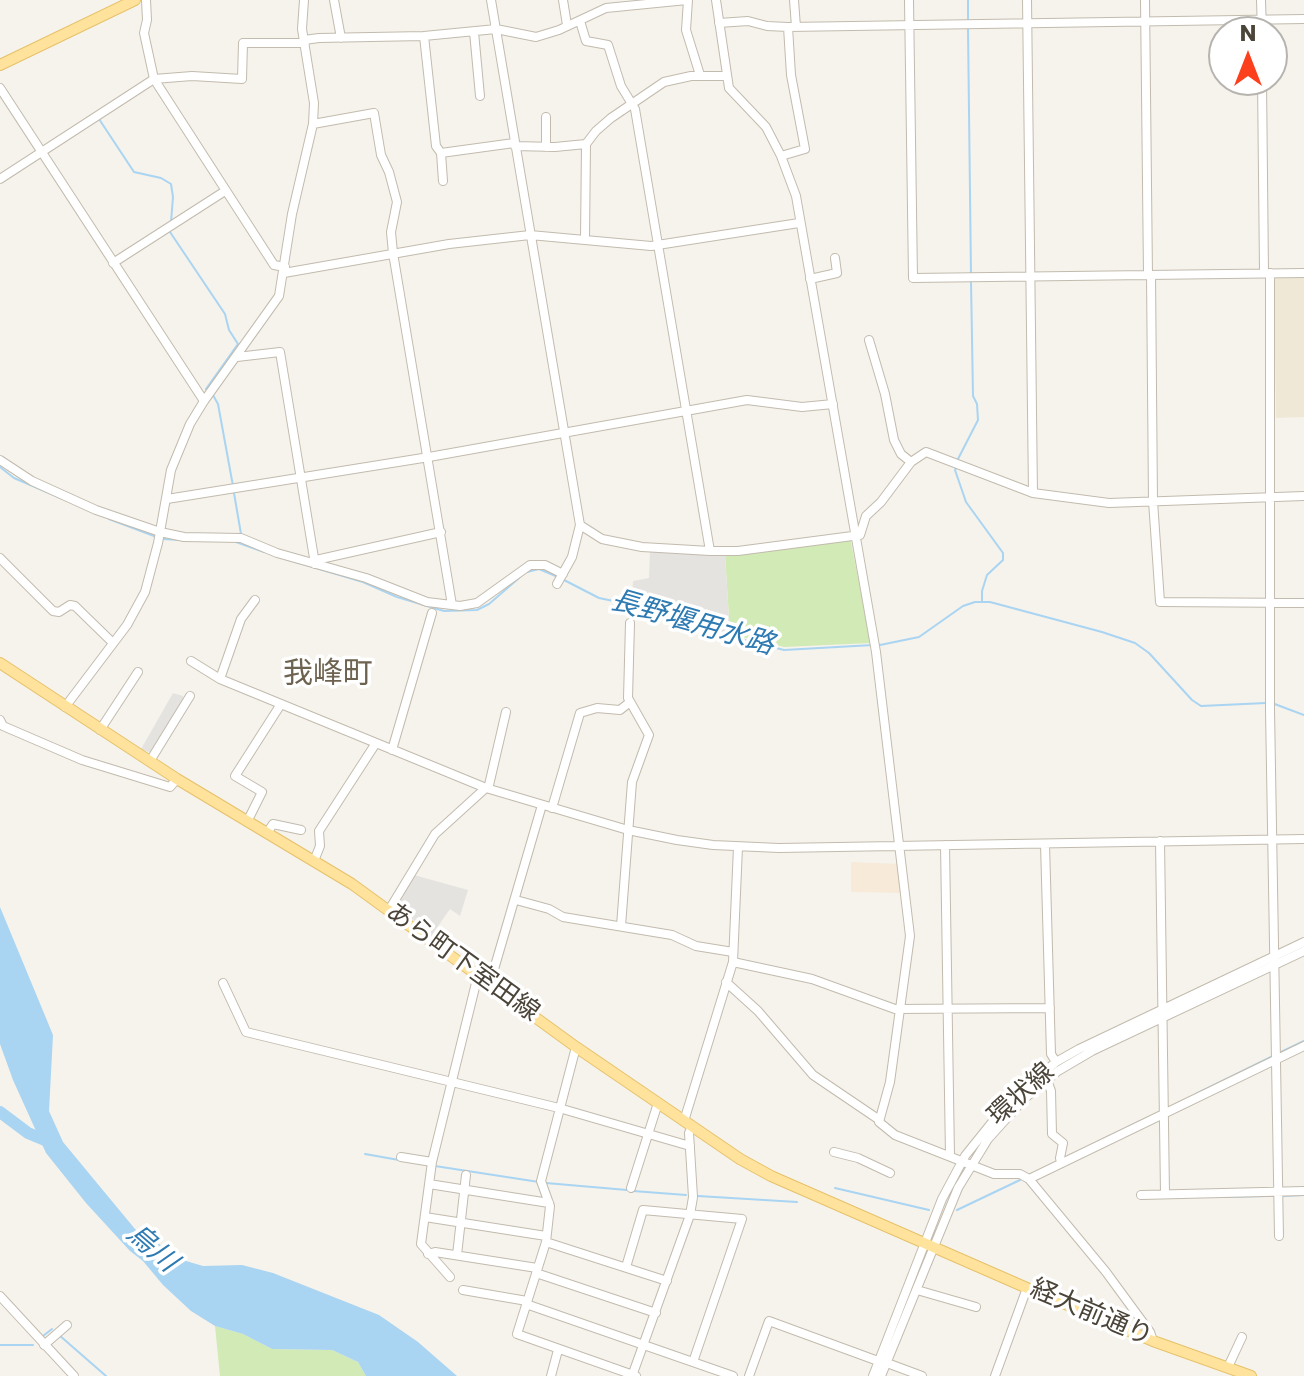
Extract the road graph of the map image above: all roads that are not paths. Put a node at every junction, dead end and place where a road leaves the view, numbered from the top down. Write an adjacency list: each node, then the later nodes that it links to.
1 (135, 0): 26 (main road)
2 (146, 0): 29 (street)
3 (304, 0): 25 (street)
4 (334, 0): 24 (street)
5 (491, 0): 21 (street)
6 (563, 0): 18 (street)
7 (688, 0): 14 (street); 27 (street)
8 (716, 0): 16 (street)
9 (794, 0): 20 (street)
10 (909, 0): 19 (street)
11 (1027, 0): 17 (street)
12 (1145, 0): 15 (street)
13 (1208, 20): 15 (street)
14 (580, 21): 18 (street); 33 (street)
15 (1145, 21): 17 (street); 55 (street)
16 (719, 23): 20 (street); 28 (street)
17 (1027, 23): 19 (street); 56 (street)
18 (567, 25): 21 (street)
19 (910, 25): 20 (street); 56 (street)
20 (792, 27): 41 (street)
21 (496, 29): 22 (street); 37 (street)
22 (474, 32): 23 (street); 31 (street)
23 (424, 36): 24 (street); 40 (street)
24 (341, 38): 25 (street)
25 (304, 42): 29 (street); 35 (street)
26 (0, 65)
27 (700, 75): 28 (street); 33 (street)
28 (727, 76): 41 (street)
29 (154, 79): 39 (street); 44 (street)
30 (0, 88): 39 (street)
31 (480, 96)
32 (1262, 96): 53 (street)
33 (631, 103): 36 (street); 48 (street)
34 (546, 117): 38 (street)
35 (313, 124): 49 (street); 52 (street)
36 (586, 144): 38 (street); 47 (street)
37 (515, 145): 38 (street); 40 (street); 46 (street)
38 (546, 147)
39 (40, 151): 42 (street); 51 (street)
40 (441, 153): 43 (street)
41 (781, 156): 45 (street)
42 (0, 179)
43 (443, 181)
44 (225, 191): 51 (street); 52 (street)
45 (799, 223): 48 (street); 57 (street)
46 (530, 235): 47 (street); 49 (street); 63 (street)
47 (585, 239): 48 (street)
48 (658, 245): 62 (street)
49 (393, 253): 52 (street); 64 (street)
50 (835, 258): 57 (street)
51 (113, 263): 60 (street)
52 (284, 270): 59 (street)
53 (1267, 272): 54 (street); 55 (street); 70 (street)
54 (1304, 273)
55 (1149, 275): 56 (street); 72 (street)
56 (1030, 276): 68 (street)
57 (810, 279): 61 (street)
58 (869, 340): 66 (street)
59 (237, 357): 60 (street); 67 (street)
60 (204, 401): 71 (street)
61 (833, 404): 62 (street); 76 (street)
62 (686, 411): 63 (street); 77 (street)
63 (566, 432): 64 (street); 73 (street)
64 (429, 457): 67 (street); 75 (street)
65 (0, 460): 74 (street)
66 (911, 462): 68 (street); 76 (street)
67 (302, 478): 71 (street); 79 (street)
68 (1033, 493): 72 (street)
69 (1304, 496): 70 (street)
70 (1270, 497): 72 (street); 81 (street)
71 (167, 499): 74 (street)
72 (1153, 501): 81 (street)
73 (580, 525): 77 (street); 83 (street)
74 (160, 532): 79 (street); 86 (street)
75 (441, 532): 79 (street); 83 (street)
76 (855, 535): 77 (street); 114 (street)
77 (710, 551)
78 (0, 558): 86 (street)
79 (316, 562): 83 (street)
80 (255, 600): 90 (street)
81 (1270, 603): 82 (street); 109 (street)
82 (1304, 603)
83 (452, 605)
84 (432, 613): 99 (street)
85 (630, 623): 92 (street)
86 (113, 643): 94 (street)
87 (191, 661): 90 (street)
88 (0, 663): 94 (main road, あら町下室田線)
89 (138, 672): 97 (street)
90 (220, 679): 93 (street)
91 (190, 696): 100 (street)
92 (630, 702): 104 (street); 107 (street)
93 (281, 704): 98 (street); 105 (street)
94 (65, 707): 97 (main road, あら町下室田線)
95 (506, 712): 102 (street)
96 (0, 720): 101 (street)
97 (100, 730): 100 (main road, あら町下室田線)
98 (376, 743): 99 (street); 116 (street)
99 (392, 750): 102 (street)
100 (150, 761): 101 (main road, あら町下室田線)
101 (177, 779): 105 (main road, あら町下室田線)
102 (486, 788): 103 (street); 118 (street)
103 (542, 805): 104 (street); 117 (street)
104 (552, 808): 107 (street)
105 (247, 822): 108 (main road, あら町下室田線)
106 (301, 830): 108 (street)
107 (628, 830): 115 (street); 119 (street)
108 (267, 833): 116 (main road, あら町下室田線)
109 (1272, 839): 110 (street); 111 (street); 123 (street)
110 (1304, 839)
111 (1160, 841): 112 (street); 131 (street)
112 (1045, 844): 113 (street); 129 (street)
113 (945, 845): 114 (street); 128 (street)
114 (900, 846): 115 (street); 130 (street)
115 (738, 847): 122 (street)
116 (314, 861): 118 (main road, あら町下室田線)
117 (516, 900): 119 (street); 127 (street)
118 (389, 910): 124 (main road, あら町下室田線)
119 (621, 926): 122 (street)
120 (1304, 942): 123 (street, 環状線)
121 (1304, 951): 123 (street, 環状線)
122 (733, 957): 125 (street); 130 (street)
123 (1275, 960): 131 (street, 環状線); 134 (street)
124 (478, 975): 127 (main road, あら町下室田線); 137 (street)
125 (726, 982): 141 (street); 142 (street)
126 (223, 983): 137 (street)
127 (490, 983): 133 (main road, あら町下室田線)
128 (948, 1008): 129 (street); 130 (street); 146 (street)
129 (1050, 1008): 135 (street)
130 (900, 1009): 141 (street)
131 (1163, 1013): 135 (street, 環状線); 136 (street, 環状線); 140 (street)
132 (1304, 1046): 134 (street)
133 (576, 1047): 138 (main road, あら町下室田線); 139 (street)
134 (1277, 1059): 140 (street); 158 (street)
135 (1056, 1062): 148 (street, 環状線)
136 (1047, 1080): 150 (street); 151 (street, 環状線)
137 (451, 1082): 139 (street); 149 (street)
138 (658, 1103): 142 (main road, あら町下室田線); 143 (street)
139 (559, 1108): 143 (street); 162 (street)
140 (1164, 1113): 150 (street); 160 (street)
141 (878, 1119): 146 (street)
142 (688, 1124): 144 (street); 168 (main road, あら町下室田線)
143 (647, 1134): 144 (street); 156 (street)
144 (690, 1146): 163 (street)
145 (834, 1152): 152 (street)
146 (950, 1156): 148 (street)
147 (401, 1157): 149 (street)
148 (961, 1161): 151 (street); 168 (street, 環状線)
149 (432, 1162): 155 (street)
150 (1061, 1163): 154 (street)
151 (971, 1165): 154 (street); 168 (street, 環状線)
152 (890, 1173)
153 (466, 1175): 157 (street)
154 (1029, 1179): 184 (street)
155 (429, 1184): 157 (street); 164 (street)
156 (631, 1188)
157 (465, 1190): 162 (street); 165 (street)
158 (1279, 1191): 159 (street); 160 (street); 166 (street)
159 (1304, 1191)
160 (1165, 1194): 161 (street)
161 (1141, 1195)
162 (549, 1203): 167 (street)
163 (690, 1215): 171 (street); 174 (street); 188 (street)
164 (425, 1217): 165 (street); 169 (street)
165 (461, 1223): 167 (street); 170 (street)
166 (1279, 1236)
167 (546, 1239): 171 (street); 172 (street)
168 (929, 1244): 175 (main road, 経大前通り); 177 (street, 環状線); 189 (street, 環状線)
169 (428, 1254): 170 (street); 173 (street)
170 (457, 1255): 172 (street)
171 (626, 1267): 174 (street)
172 (536, 1271): 179 (street); 181 (street)
173 (450, 1277)
174 (667, 1281): 181 (street)
175 (1027, 1288): 184 (main road, 経大前通り); 199 (street)
176 (463, 1290): 179 (street)
177 (917, 1290): 180 (street); 189 (street, 環状線)
178 (0, 1296): 185 (street)
179 (526, 1303): 186 (street); 187 (street)
180 (976, 1307)
181 (656, 1313): 186 (street)
182 (67, 1325): 185 (street)
183 (1242, 1337): 190 (street)
184 (1153, 1341): 190 (main road, 経大前通り)
185 (44, 1345): 192 (street)
186 (645, 1346): 188 (street); 194 (street)
187 (558, 1350): 193 (street); 194 (street)
188 (693, 1362): 191 (street)
189 (882, 1362): 195 (street); 196 (street, 環状線); 197 (street, 環状線); 198 (street)
190 (1228, 1367): 200 (main road, 経大前通り)
191 (727, 1375)
192 (74, 1376)
193 (551, 1376)
194 (634, 1376)
195 (749, 1376)
196 (873, 1376)
197 (881, 1376)
198 (922, 1376)
199 (995, 1376)
200 (1251, 1376)

